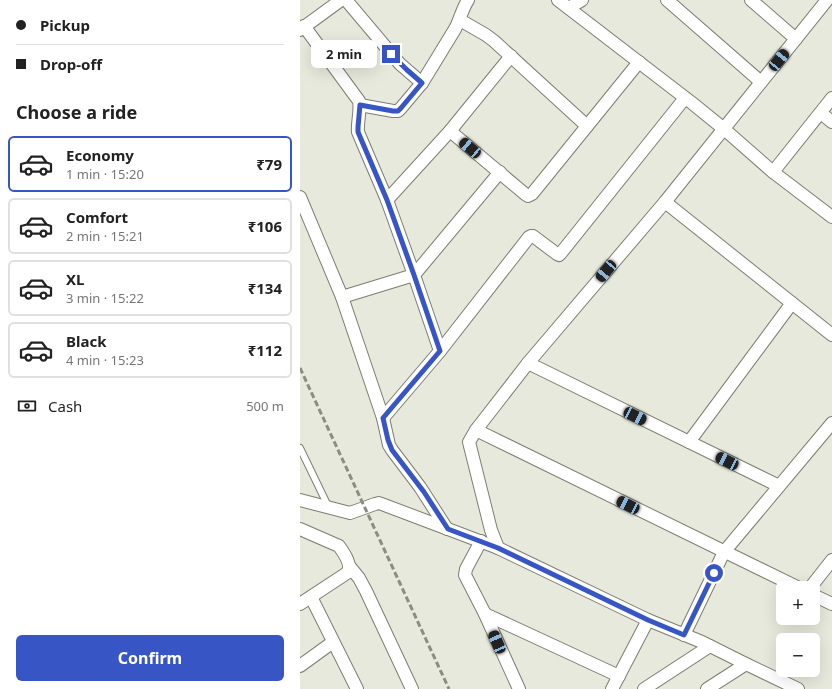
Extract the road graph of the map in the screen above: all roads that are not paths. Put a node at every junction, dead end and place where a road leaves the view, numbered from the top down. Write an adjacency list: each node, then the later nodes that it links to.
1 (340, 0): 11 (street)
2 (346, 0): 16 (street)
3 (468, 0): 10 (street)
4 (558, 0): 9 (street)
5 (582, 0): 9 (street)
6 (667, 0): 15 (street)
7 (751, 0): 12 (street)
8 (827, 0): 12 (street)
9 (569, 8): 14 (street)
10 (460, 20): 13 (street); 16 (street)
11 (302, 28): 19 (street)
12 (796, 39): 15 (street)
13 (511, 56): 22 (street); 24 (street)
14 (639, 62): 17 (street); 22 (street)
15 (761, 82): 23 (street)
16 (422, 83): 19 (street)
17 (685, 98): 23 (street); 35 (street)
18 (832, 98): 20 (street)
19 (360, 105): 28 (street)
20 (821, 113): 21 (street); 26 (street)
21 (832, 122)
22 (587, 126): 25 (street)
23 (724, 129): 26 (street); 29 (street)
24 (450, 131): 25 (street); 28 (street)
25 (500, 172): 31 (street)
26 (773, 172): 30 (street)
27 (300, 197): 32 (street)
28 (387, 200): 31 (street)
29 (665, 202): 33 (street); 36 (street)
30 (832, 217)
31 (414, 275): 32 (street); 35 (street)
32 (342, 297): 37 (street)
33 (792, 303): 34 (street); 40 (street)
34 (832, 335)
35 (440, 351): 37 (street)
36 (528, 363): 39 (street); 40 (street)
37 (383, 418): 46 (street)
38 (832, 423): 42 (street)
39 (476, 430): 48 (street); 49 (street)
40 (689, 442): 42 (street)
41 (300, 448): 44 (lane)
42 (779, 486): 49 (street)
43 (300, 500): 44 (street)
44 (329, 508): 46 (street)
45 (300, 529): 51 (street)
46 (448, 529): 47 (street)
47 (480, 541): 48 (street); 58 (street)
48 (498, 548): 59 (street)
49 (724, 552): 52 (street); 60 (street)
50 (832, 560): 53 (street)
51 (350, 567): 54 (street); 68 (street)
52 (784, 581)
53 (816, 581)
54 (310, 597): 56 (street); 61 (street)
55 (820, 598): 57 (street)
56 (300, 604)
57 (832, 604)
58 (485, 614): 65 (street); 66 (street)
59 (648, 620): 60 (street); 65 (street)
60 (684, 635): 62 (street)
61 (333, 642): 64 (street); 67 (street)
62 (710, 646): 63 (street); 70 (street)
63 (746, 664): 71 (street); 72 (street)
64 (300, 666)
65 (619, 676): 69 (street)
66 (520, 687)
67 (357, 689)
68 (412, 689)
69 (612, 689)
70 (644, 689)
71 (706, 689)
72 (798, 689)

